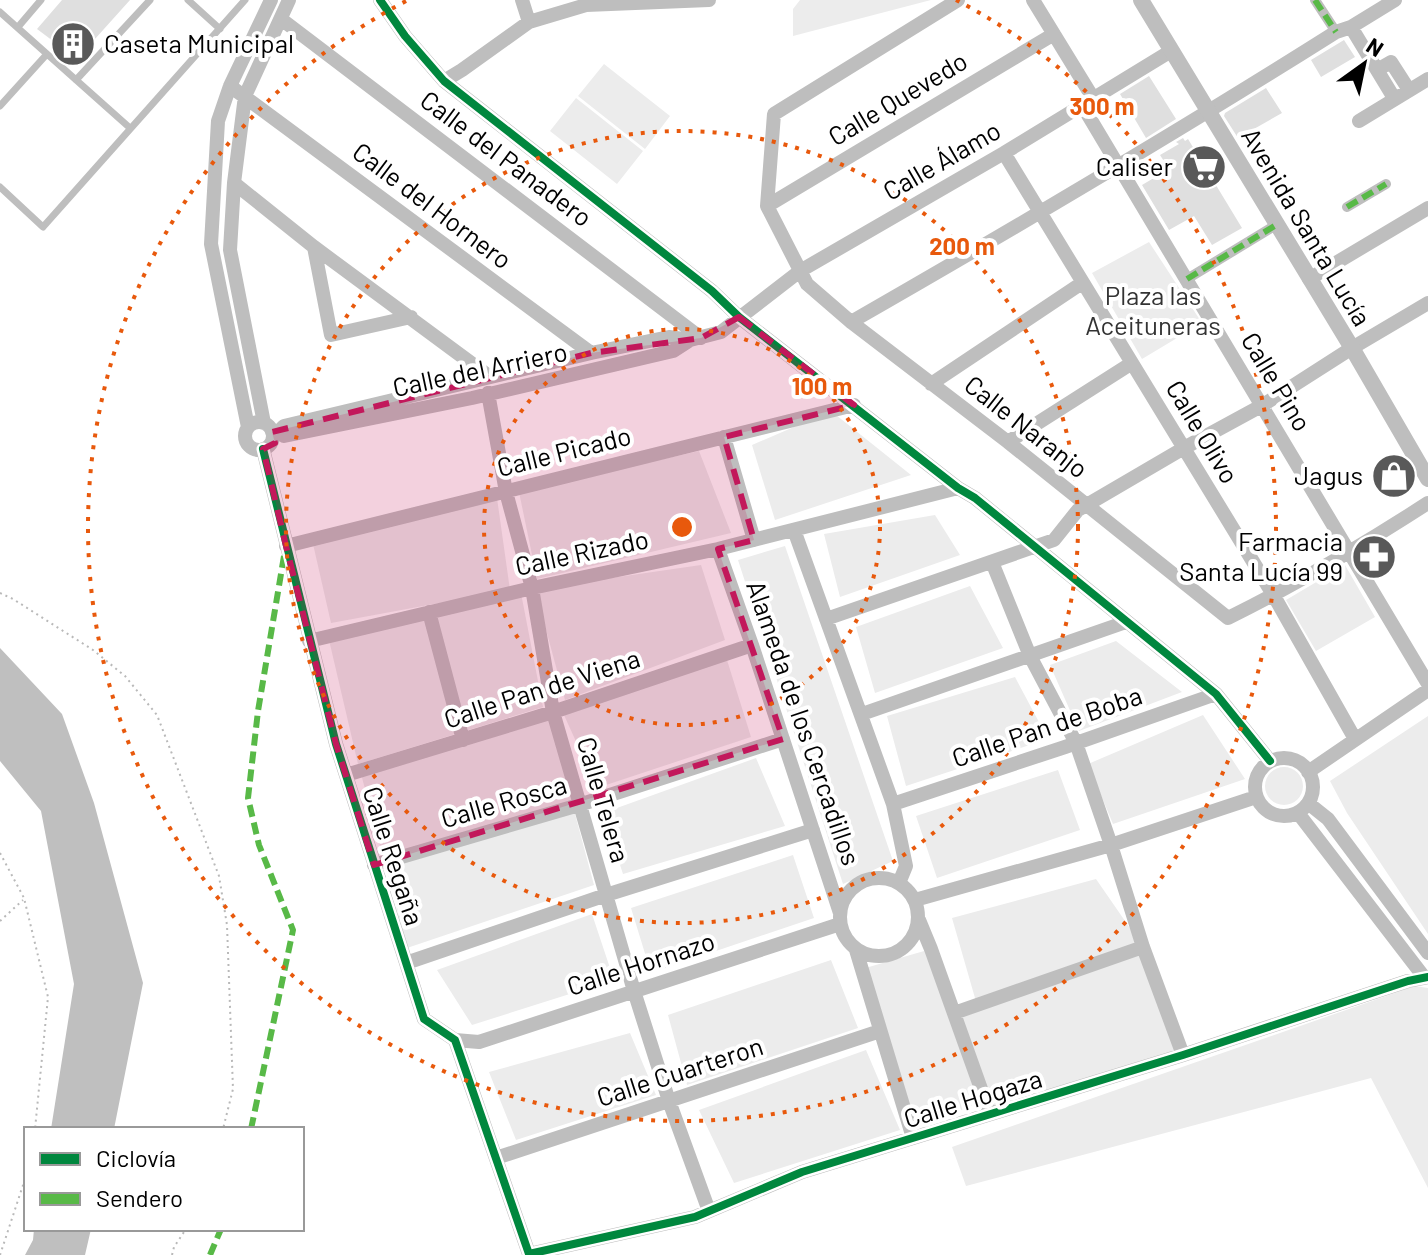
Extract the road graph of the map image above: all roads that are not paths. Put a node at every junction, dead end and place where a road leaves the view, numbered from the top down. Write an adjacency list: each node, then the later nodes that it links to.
1 (41, 0): 19 (lane)
2 (150, 0): 28 (lane)
3 (188, 0): 21 (lane)
4 (245, 0): 21 (lane)
5 (271, 0): 30 (street)
6 (289, 0): 17 (street)
7 (380, 0): 29 (street)
8 (522, 0): 18 (street)
9 (709, 0): 15 (street)
10 (958, 0): 44 (street)
11 (1033, 0): 23 (street, Calle Pino)
12 (1141, 0): 24 (street, Avenida Santa Lucía)
13 (1315, 0): 22 (street)
14 (1395, 0): 20 (street)
15 (584, 2): 18 (street)
16 (0, 12): 19 (lane)
17 (281, 19): 32 (street); 58 (street, Calle del Panadero)
18 (529, 22): 29 (street)
19 (18, 27): 25 (lane)
20 (1351, 27): 22 (street); 26 (street)
21 (220, 29): 38 (lane)
22 (1336, 32): 36 (street)
23 (1054, 34): 34 (street, Calle Pino); 44 (street, Calle Quevedo)
24 (1171, 51): 34 (street, Calle Álamo); 36 (street, Avenida Santa Lucía)
25 (47, 54): 28 (lane); 35 (lane)
26 (1377, 70): 31 (street); 33 (street)
27 (1428, 79): 31 (street)
28 (76, 80): 38 (lane)
29 (444, 81): 56 (street)
30 (230, 86): 32 (street, Calle del Hornero); 67 (street)
31 (1409, 90): 33 (street)
32 (245, 96): 41 (street); 60 (street, Calle del Hornero)
33 (1394, 98): 37 (street)
34 (1087, 102): 39 (street, Calle Álamo); 40 (street, Calle Pino)
35 (0, 106)
36 (1208, 113): 40 (street); 48 (street, Avenida Santa Lucía)
37 (1359, 121)
38 (130, 128): 43 (lane)
39 (1004, 153): 47 (street, Calle Olivo); 50 (street, Calle Álamo)
40 (1118, 166): 47 (street); 51 (street, Calle Pino)
41 (234, 183): 49 (street); 68 (street)
42 (1386, 184): 45 (street)
43 (0, 187)
44 (767, 206): 50 (street, Calle Naranjo)
45 (1347, 207)
46 (1428, 208): 52 (street)
47 (1041, 213): 53 (street, Calle Olivo); 57 (street)
48 (1276, 225): 51 (street); 52 (street, Avenida Santa Lucía)
49 (314, 247): 55 (street); 55 (street)
50 (800, 271): 56 (street, Calle Álamo); 57 (street, Calle Naranjo)
51 (1187, 279): 66 (street, Calle Pino)
52 (1309, 279): 59 (street, Avenida Santa Lucía)
53 (1082, 283): 61 (street, Calle Olivo); 63 (street)
54 (1428, 303): 59 (street)
55 (411, 317): 62 (street)
56 (739, 317): 58 (street, Calle del Arriero); 65 (street)
57 (851, 322): 63 (street, Calle Naranjo)
58 (695, 339): 60 (street, Calle del Arriero); 64 (street, Calle del Arriero)
59 (1352, 348): 66 (street); 73 (street, Avenida Santa Lucía)
60 (591, 353): 62 (street, Calle del Arriero)
61 (1132, 363): 70 (street); 71 (street, Calle Olivo)
62 (490, 377): 68 (street, Calle del Arriero)
63 (931, 384): 70 (street, Calle Naranjo)
64 (488, 393): 68 (street, Calle del Arriero); 75 (street, Calle Telera)
65 (854, 405): 69 (street, Calle Picado); 74 (street)
66 (1263, 405): 71 (street); 83 (street, Calle Pino)
67 (248, 427): 68 (street); 72 (street)
68 (272, 429): 72 (street)
69 (724, 437): 75 (street, Calle Picado); 79 (street)
70 (1008, 442): 77 (street, Calle Naranjo)
71 (1184, 448): 77 (street); 86 (street, Calle Olivo)
72 (263, 449): 80 (street, Calle Regaña)
73 (1428, 479)
74 (958, 488): 78 (street, Calle Rizado); 81 (street)
75 (506, 492): 80 (street, Calle Picado); 85 (street, Calle Telera)
76 (1428, 503): 83 (street)
77 (1088, 506): 81 (street); 86 (street, Calle Naranjo)
78 (794, 530): 79 (street, Calle Rizado); 88 (street, Alameda de los Cercadillos)
79 (754, 540): 82 (street, Calle Rizado)
80 (286, 546): 90 (street, Calle Regaña)
81 (1034, 548): 84 (street); 89 (street)
82 (718, 549): 85 (street, Calle Rizado); 91 (street, Alameda de los Cercadillos)
83 (1351, 552): 86 (street); 93 (street, Calle Pino)
84 (992, 562): 88 (street); 92 (street)
85 (532, 588): 87 (street, Calle Rizado); 95 (street, Calle Telera)
86 (1274, 596): 98 (street, Calle Olivo)
87 (429, 612): 90 (street, Calle Rizado); 99 (street)
88 (826, 619): 96 (street, Alameda de los Cercadillos)
89 (1126, 622): 92 (street); 94 (street)
90 (309, 641): 103 (street, Calle Regaña)
91 (752, 645): 95 (street, Calle Pan de Viena); 97 (street, Alameda de los Cercadillos)
92 (1030, 656): 96 (street); 100 (street)
93 (1428, 687): 98 (street)
94 (1216, 694): 100 (street, Calle Pan de Boba); 101 (street)
95 (553, 712): 99 (street, Calle Pan de Viena); 106 (street, Calle Telera)
96 (862, 714): 105 (street, Alameda de los Cercadillos)
97 (783, 739): 106 (street, Calle Rosca); 108 (street, Alameda de los Cercadillos)
98 (1355, 739): 102 (street)
99 (463, 740): 103 (street, Calle Pan de Viena)
100 (1076, 743): 105 (street, Calle Pan de Boba); 109 (street)
101 (1270, 761): 102 (street); 104 (street)
102 (1308, 772): 107 (street)
103 (346, 775): 110 (street, Calle Regaña)
104 (1256, 797): 107 (street); 109 (street)
105 (893, 804): 111 (street, Alameda de los Cercadillos)
106 (579, 805): 110 (street, Calle Rosca); 112 (street, Calle Telera)
107 (1303, 808): 118 (street); 120 (street)
108 (813, 830): 112 (street); 114 (street, Alameda de los Cercadillos)
109 (1111, 845): 113 (street); 116 (street)
110 (374, 865): 119 (street, Calle Regaña)
111 (899, 883): 113 (street); 114 (street)
112 (606, 895): 119 (street); 121 (street, Calle Telera)
113 (915, 900): 115 (street)
114 (840, 919): 117 (street); 121 (street, Calle Hornazo)
115 (919, 920): 117 (street); 122 (street)
116 (1143, 947): 122 (street); 125 (street)
117 (856, 950): 123 (street)
118 (1428, 953)
119 (406, 963): 124 (street, Calle Regaña)
120 (1426, 977): 125 (street, Calle Hogaza)
121 (634, 991): 124 (street, Calle Hornazo); 126 (street, Calle Telera)
122 (954, 1013): 127 (street)
123 (880, 1031): 126 (street, Calle Cuarteron); 128 (street)
124 (455, 1040): 129 (street)
125 (1183, 1055): 127 (street, Calle Hogaza)
126 (669, 1101): 129 (street, Calle Cuarteron); 130 (street, Calle Telera)
127 (990, 1114): 128 (street, Calle Hogaza)
128 (913, 1138): 130 (street, Calle Hogaza)
129 (496, 1158): 131 (street)
130 (709, 1211): 131 (street, Calle Hogaza)
131 (529, 1254)

